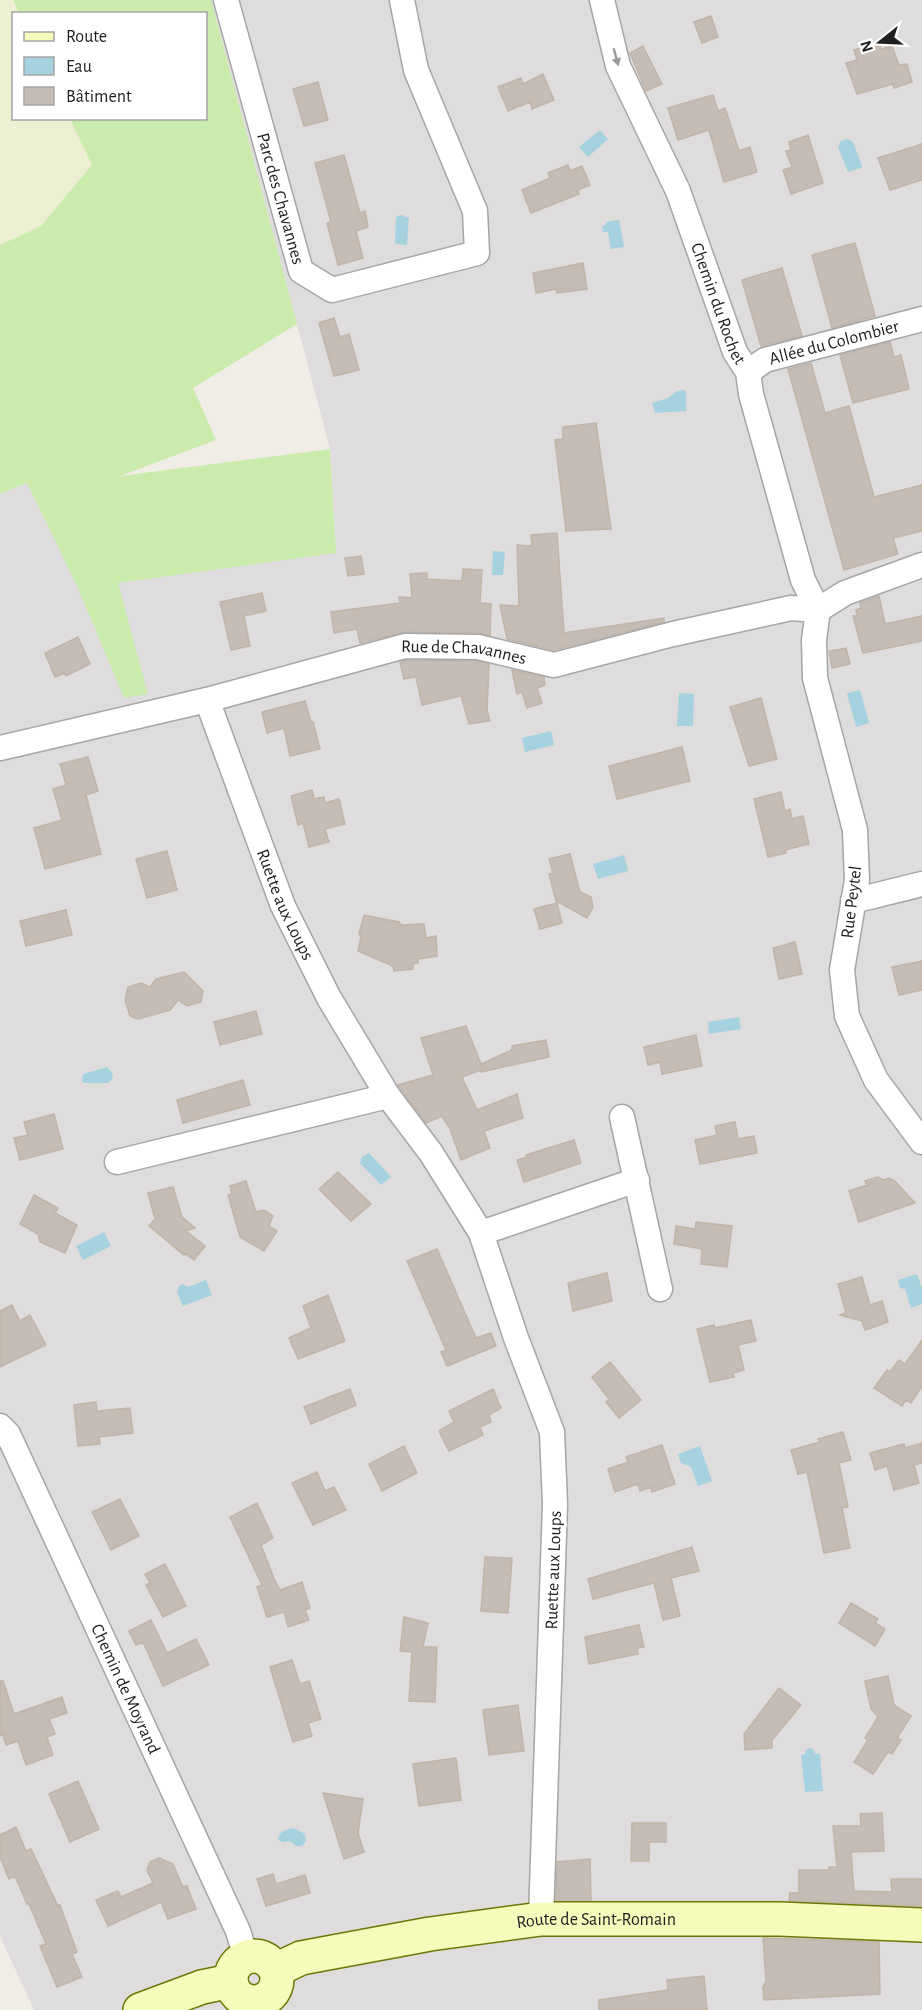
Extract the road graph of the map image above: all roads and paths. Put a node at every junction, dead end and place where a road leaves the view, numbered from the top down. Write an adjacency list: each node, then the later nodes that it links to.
1 (226, 0): 2 (street, Parc des Chavannes)
2 (402, 0)
3 (602, 0): 5 (street, Chemin du Rochet, one-way to 5)
4 (922, 319): 5 (street, Allée du Colombier)
5 (748, 372): 7 (street, Chemin du Rochet)
6 (922, 565): 7 (street)
7 (818, 610): 8 (street, Rue de Chavannes); 11 (street, Rue Peytel)
8 (207, 700): 9 (street, Rue de Chavannes); 12 (street, Ruette aux Loups)
9 (0, 748)
10 (922, 884): 11 (street)
11 (853, 901): 14 (street, Rue Peytel)
12 (388, 1096): 15 (street); 17 (street, Ruette aux Loups)
13 (622, 1117): 16 (street)
14 (922, 1142)
15 (117, 1162)
16 (637, 1180): 17 (street); 18 (street)
17 (481, 1233): 20 (street, Ruette aux Loups)
18 (660, 1289)
19 (0, 1426): 22 (street, Chemin de Moyrand)
20 (541, 1918): 21 (main road, Route de Saint-Romain); 22 (main road, Route de Saint-Romain)
21 (922, 1925)
22 (252, 1984): 23 (main road, Route de Saint-Romain)
23 (140, 2010)

